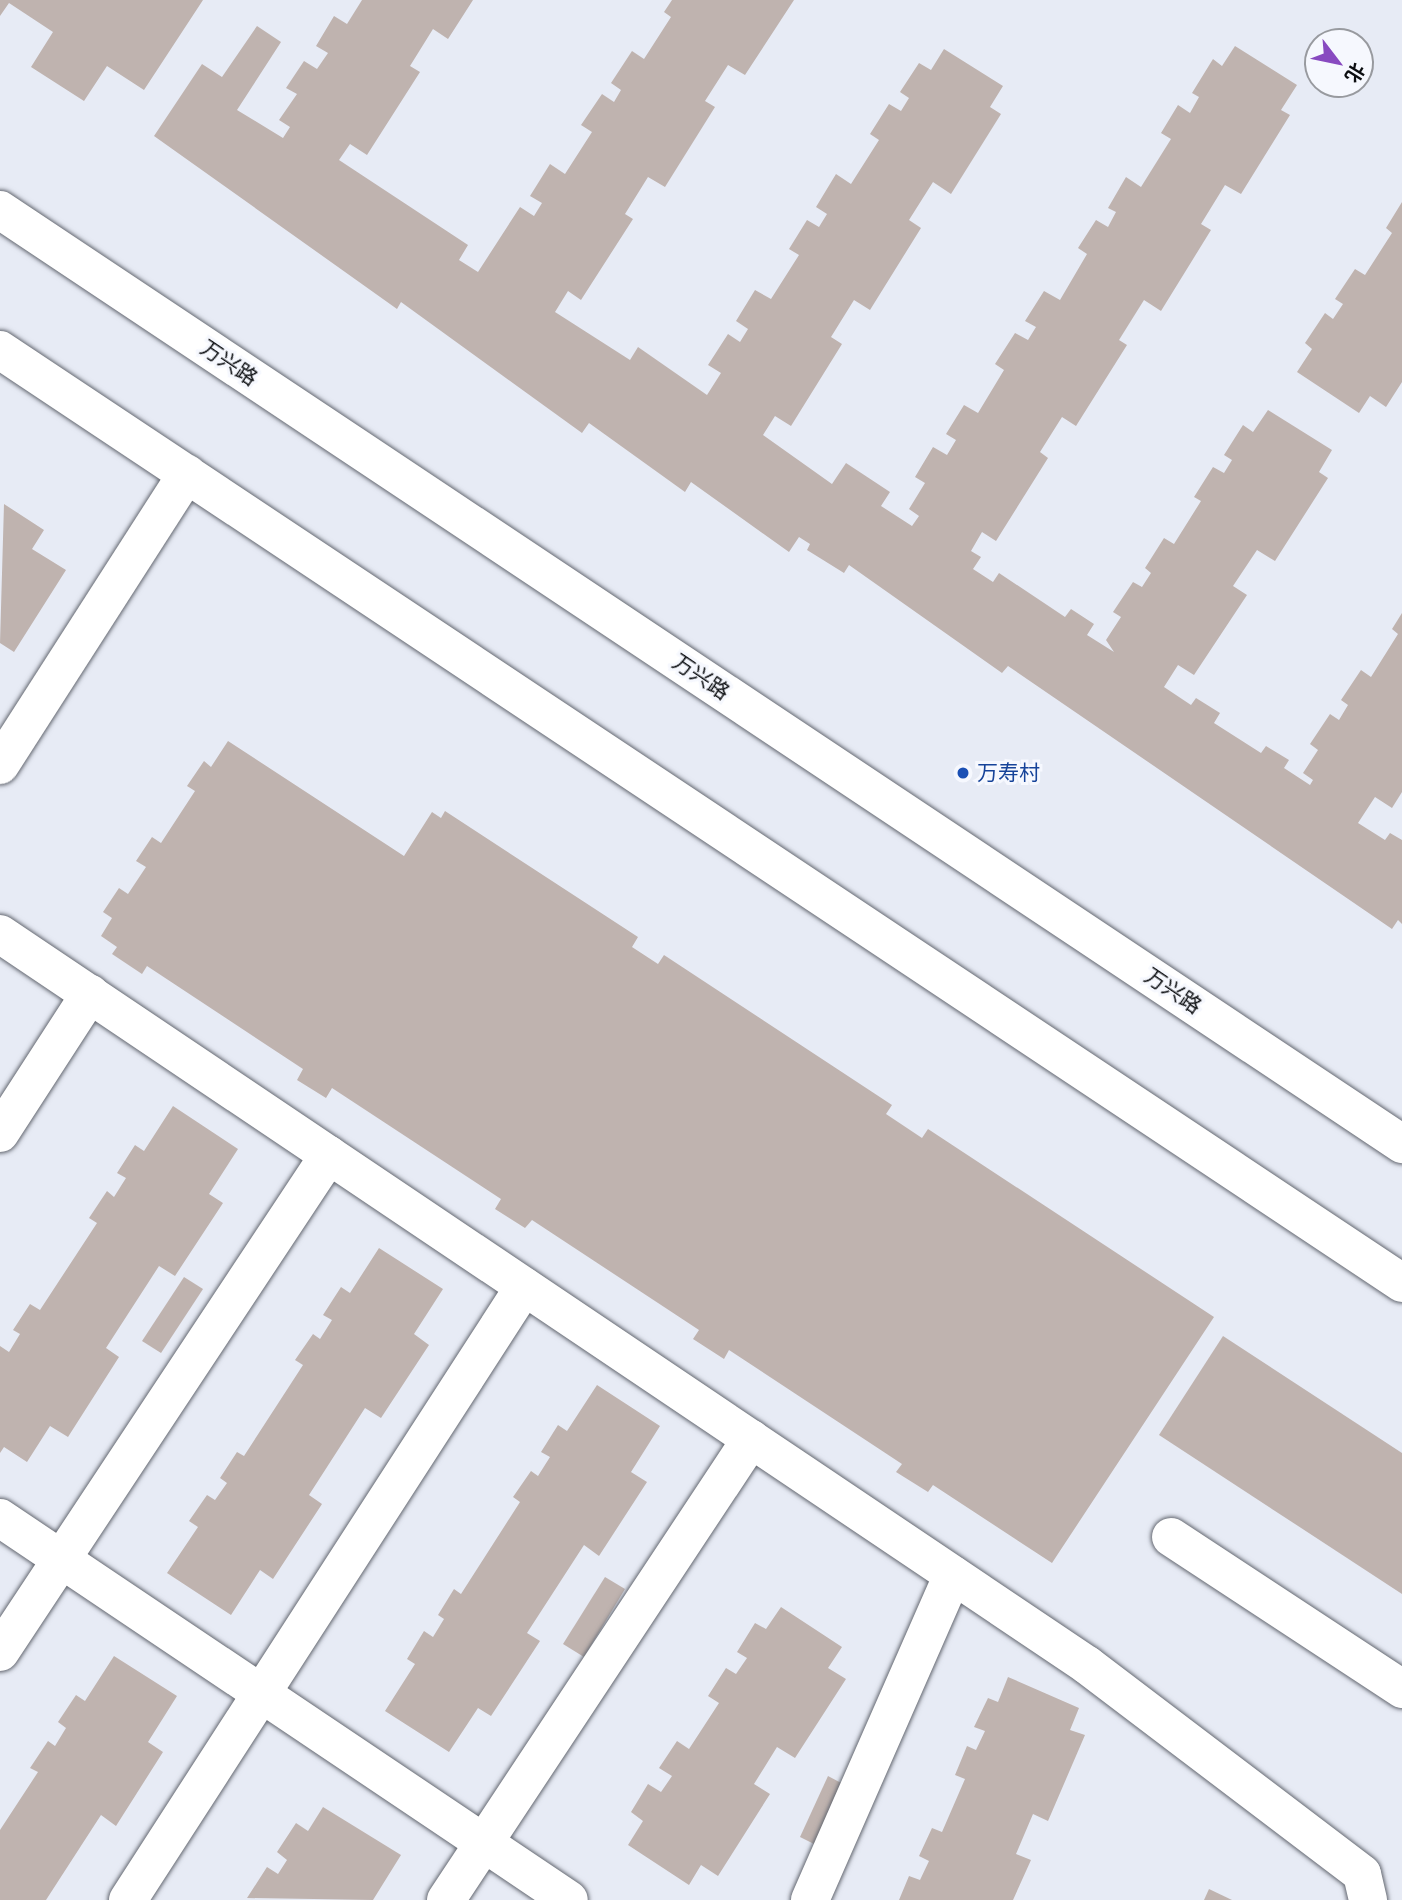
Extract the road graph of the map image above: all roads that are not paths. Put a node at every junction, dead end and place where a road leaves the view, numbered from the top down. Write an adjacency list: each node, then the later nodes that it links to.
1 (0, 210): 8 (main road, 万兴路)
2 (0, 350): 3 (main road)
3 (187, 474): 4 (main road); 10 (main road)
4 (0, 765)
5 (0, 934): 6 (main road)
6 (90, 994): 7 (main road); 9 (main road)
7 (0, 1133)
8 (1402, 1144)
9 (328, 1155): 11 (main road); 15 (main road)
10 (1402, 1283)
11 (524, 1287): 12 (main road); 19 (main road)
12 (751, 1439): 16 (main road); 20 (main road)
13 (0, 1518): 15 (main road)
14 (1171, 1537): 18 (main road)
15 (61, 1559): 17 (main road); 19 (main road)
16 (953, 1575): 24 (main road); 25 (main road)
17 (0, 1652)
18 (1402, 1689)
19 (262, 1693): 20 (main road); 21 (main road)
20 (484, 1843): 22 (main road); 23 (main road)
21 (128, 1900)
22 (446, 1900)
23 (569, 1900)
24 (810, 1900)
25 (1368, 1900)

